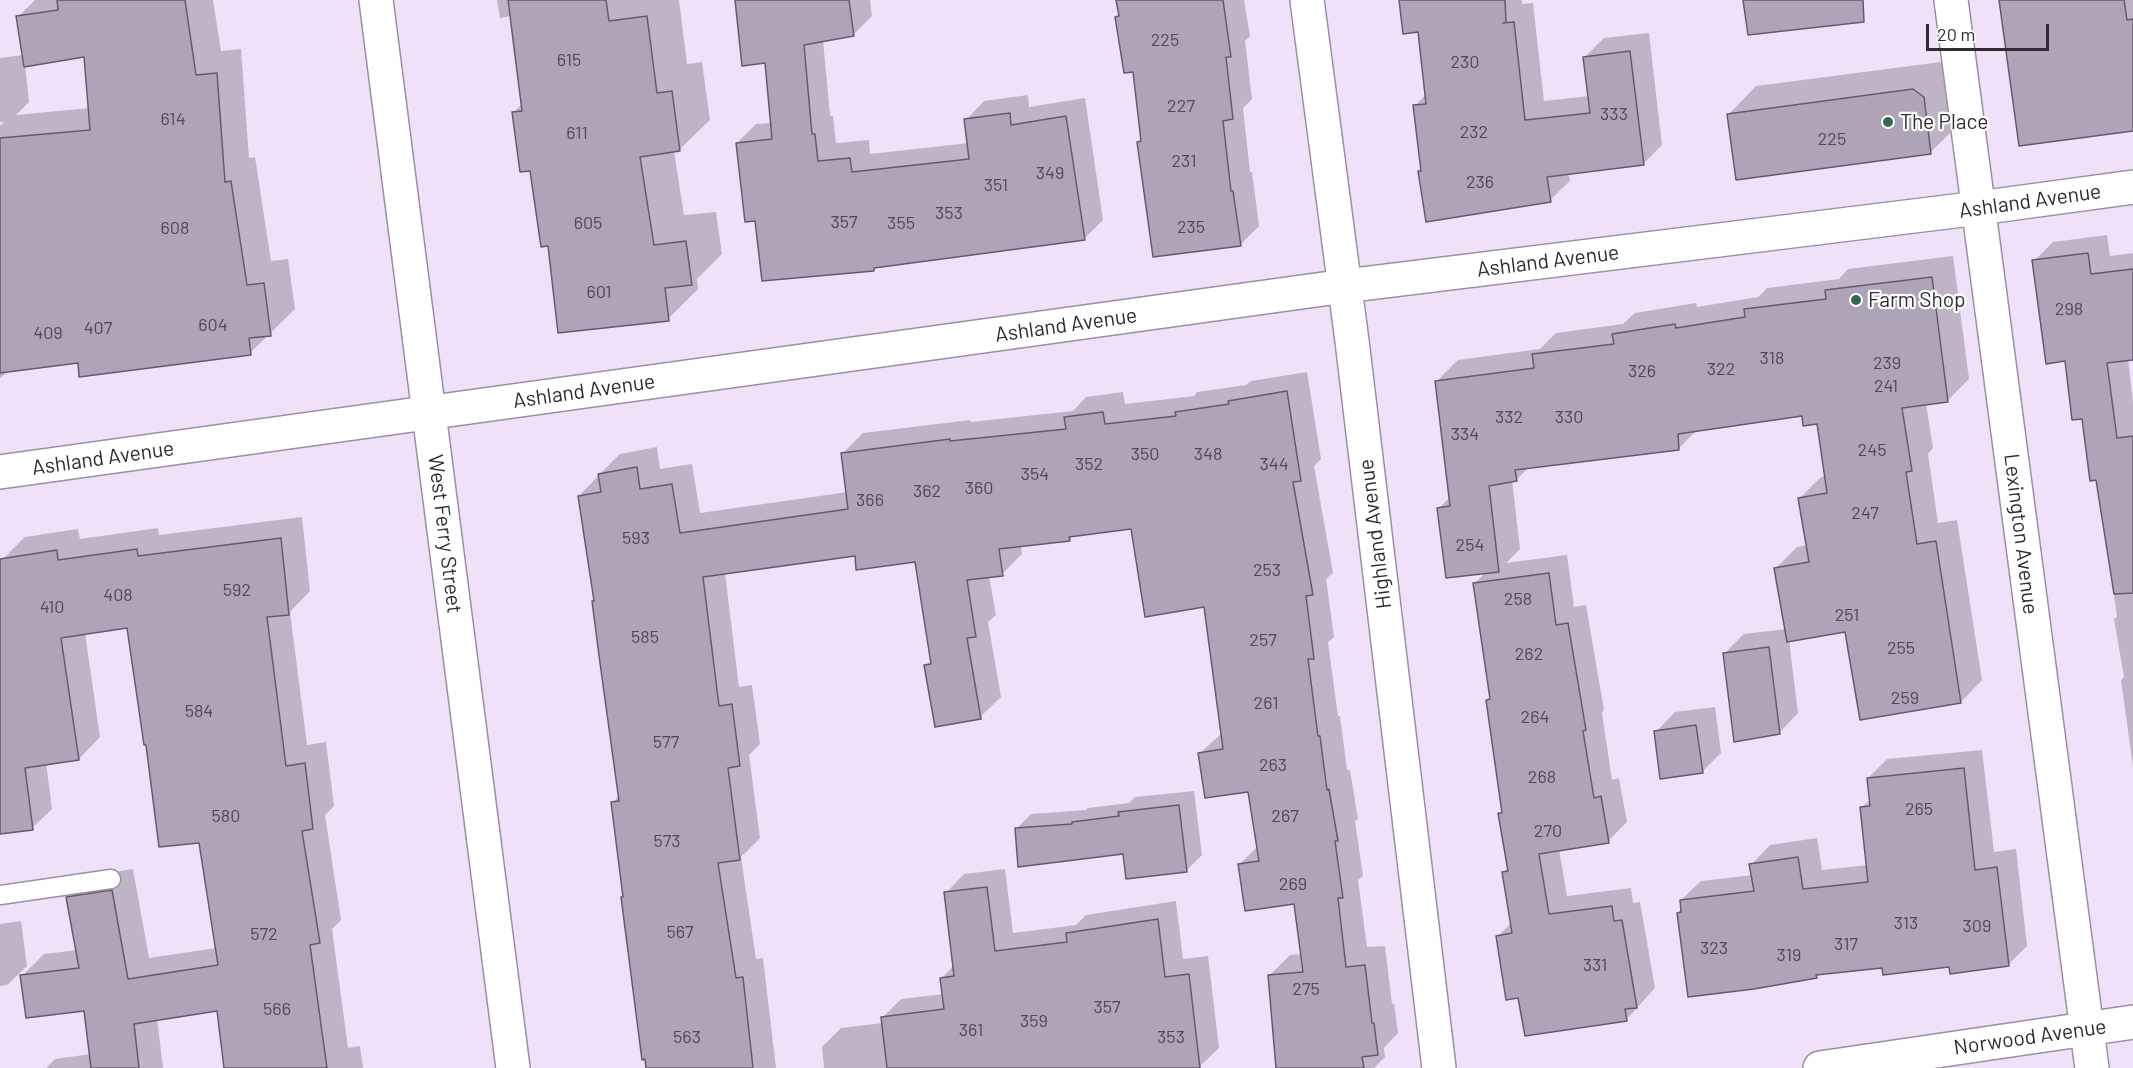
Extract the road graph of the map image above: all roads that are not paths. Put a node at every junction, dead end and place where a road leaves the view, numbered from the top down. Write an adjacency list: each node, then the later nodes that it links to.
1 (376, 0): 7 (street, West Ferry Street)
2 (1307, 0): 6 (street, Highland Avenue)
3 (1951, 0): 5 (street, Lexington Avenue)
4 (2133, 187): 5 (street, Ashland Avenue)
5 (1979, 208): 6 (street, Ashland Avenue); 12 (street, Lexington Avenue)
6 (1345, 286): 7 (street, Ashland Avenue); 14 (street, Highland Avenue)
7 (429, 413): 8 (street, Ashland Avenue); 13 (street, West Ferry Street)
8 (0, 472)
9 (111, 879): 10 (lane)
10 (0, 895)
11 (2133, 1022): 12 (street, Norwood Avenue)
12 (2087, 1029): 15 (street, Norwood Avenue); 16 (street, Lexington Avenue)
13 (513, 1068)
14 (1439, 1068)
15 (1820, 1068)
16 (2092, 1068)

